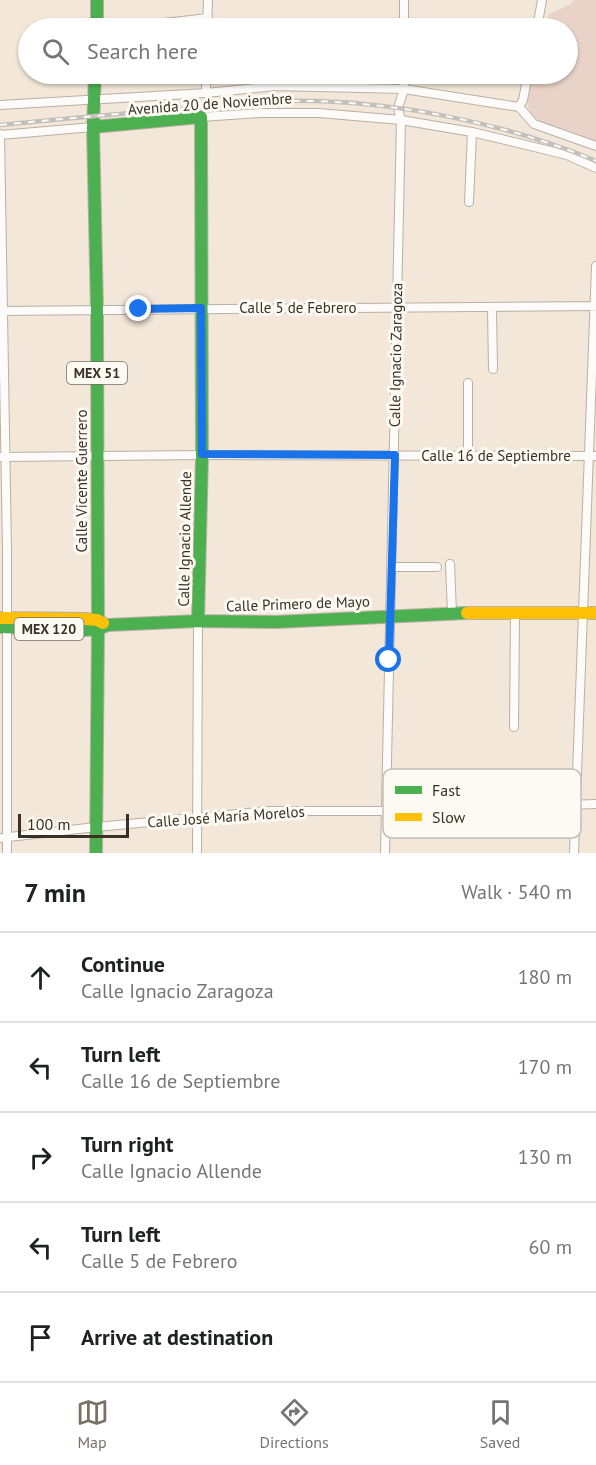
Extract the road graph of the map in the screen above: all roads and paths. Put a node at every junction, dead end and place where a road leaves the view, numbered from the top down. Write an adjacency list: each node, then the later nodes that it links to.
1 (97, 0): 5 (main road)
2 (208, 0): 6 (street)
3 (404, 0): 7 (street)
4 (542, 0): 8 (street)
5 (97, 18)
6 (207, 18)
7 (404, 18)
8 (539, 18)
9 (94, 84): 15 (main road, Calle Vicente Guerrero / MEX 51)
10 (206, 84): 14 (street)
11 (404, 84): 13 (street, Calle Ignacio Zaragoza)
12 (526, 84): 17 (street)
13 (404, 89): 14 (street, Avenida 20 de Noviembre); 17 (street, Avenida 20 de Noviembre); 19 (street, Calle Ignacio Zaragoza)
14 (206, 93): 15 (street, Avenida 20 de Noviembre)
15 (93, 101): 16 (street, Avenida 20 de Noviembre); 20 (main road, Calle Vicente Guerrero / MEX 51)
16 (0, 105)
17 (519, 106): 23 (street)
18 (201, 117): 19 (street, Avenida 20 de Noviembre); 20 (main road, Avenida 20 de Noviembre); 29 (main road, Calle Ignacio Allende)
19 (401, 120): 21 (street, Avenida 20 de Noviembre); 30 (street, Calle Ignacio Zaragoza)
20 (93, 127): 22 (street, Avenida 20 de Noviembre); 32 (main road, Calle Vicente Guerrero / MEX 51)
21 (472, 132): 24 (street, Avenida 20 de Noviembre); 25 (street)
22 (0, 135): 26 (street)
23 (596, 146)
24 (596, 168)
25 (469, 202)
26 (1, 250): 33 (street)
27 (596, 266): 28 (street)
28 (595, 306): 31 (street, Calle 5 de Febrero); 42 (street)
29 (201, 308): 30 (street, Calle 5 de Febrero); 32 (street, Calle 5 de Febrero); 37 (main road, Calle Ignacio Allende)
30 (397, 308): 31 (street, Calle 5 de Febrero); 38 (street, Calle Ignacio Zaragoza)
31 (492, 308): 34 (street)
32 (97, 310): 33 (street, Calle 5 de Febrero); 40 (main road, Calle Vicente Guerrero / MEX 51)
33 (1, 311): 36 (street)
34 (493, 369)
35 (468, 383): 41 (street)
36 (2, 424): 39 (street)
37 (202, 454): 38 (street, Calle 16 de Septiembre); 40 (street, Calle 16 de Septiembre); 52 (main road, Calle Ignacio Allende)
38 (395, 455): 41 (street, Calle 16 de Septiembre); 45 (street, Calle Ignacio Zaragoza)
39 (2, 456): 40 (street, Calle 16 de Septiembre); 43 (street)
40 (96, 456): 54 (main road, Calle Vicente Guerrero / MEX 51)
41 (468, 456): 42 (street, Calle 16 de Septiembre)
42 (592, 456): 50 (street)
43 (3, 551): 53 (street)
44 (450, 564): 47 (street)
45 (391, 567): 46 (street); 51 (street, Calle Ignacio Zaragoza)
46 (438, 567)
47 (452, 613): 49 (main road, Calle Primero de Mayo / MEX 120); 51 (main road, Calle Primero de Mayo / MEX 120)
48 (596, 613): 50 (main road, Calle Primero de Mayo / MEX 120)
49 (515, 614): 50 (main road, Calle Primero de Mayo / MEX 120); 55 (street)
50 (583, 614): 57 (street)
51 (390, 616): 52 (main road, Calle Primero de Mayo / MEX 120); 56 (street, Calle Ignacio Zaragoza)
52 (198, 621): 54 (main road, Calle Primero de Mayo / MEX 120); 61 (street, Calle Ignacio Allende)
53 (3, 623): 54 (main road, Calle Primero de Mayo / MEX 120); 63 (street)
54 (101, 625): 62 (main road, Calle Vicente Guerrero)
55 (514, 727)
56 (387, 769)
57 (577, 769)
58 (596, 804): 59 (street, Calle José María Morelos)
59 (581, 805)
60 (383, 811): 61 (street, Calle José María Morelos)
61 (198, 819): 62 (street, Calle José María Morelos); 68 (street, Calle Ignacio Allende)
62 (96, 827): 63 (street, Calle José María Morelos); 67 (main road, Calle Vicente Guerrero)
63 (3, 837): 66 (street)
64 (385, 838): 69 (street, Calle Ignacio Zaragoza)
65 (575, 838): 70 (street)
66 (7, 853)
67 (96, 853)
68 (197, 853)
69 (385, 853)
70 (574, 853)

